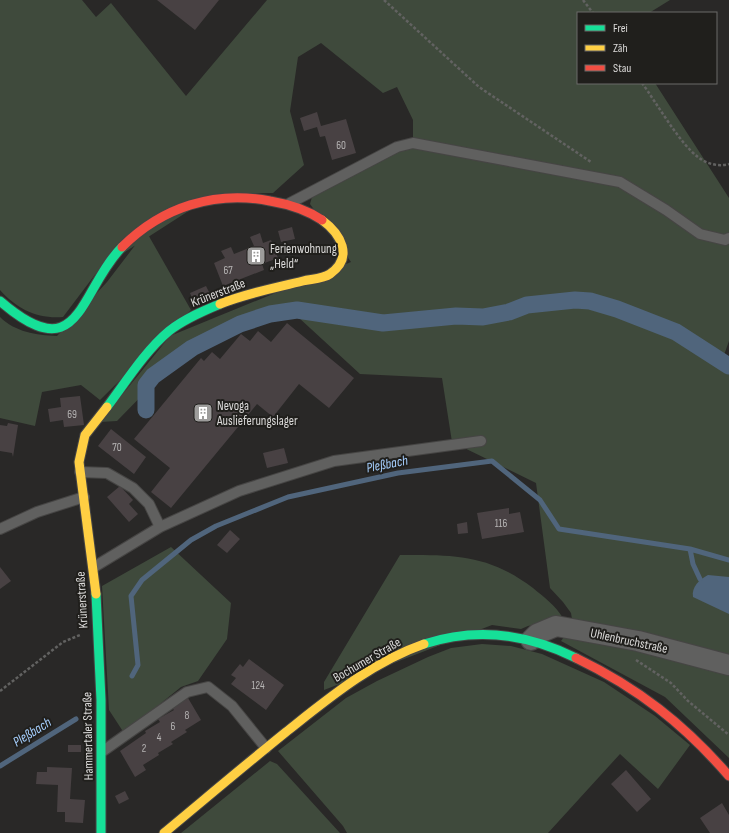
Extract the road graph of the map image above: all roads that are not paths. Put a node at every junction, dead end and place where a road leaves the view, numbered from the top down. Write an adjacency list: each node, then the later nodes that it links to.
1 (290, 204): 2 (lane); 3 (street, Krünerstraße); 5 (street, Krünerstraße)
2 (729, 238)
3 (0, 301)
4 (481, 441): 7 (lane)
5 (80, 472): 6 (street, Krünerstraße); 7 (lane)
6 (84, 497): 8 (lane); 9 (street, Krünerstraße)
7 (160, 527): 9 (lane)
8 (0, 529)
9 (94, 567): 10 (street, Krünerstraße)
10 (98, 639): 14 (street, Hammertaler Straße)
11 (531, 640): 12 (street, Uhlenbruchstraße); 13 (street, Bochumer Straße); 15 (street, Bochumer Straße)
12 (729, 666)
13 (266, 748): 14 (lane); 17 (street, Bochumer Straße)
14 (103, 751): 16 (street, Hammertaler Straße)
15 (729, 776)
16 (101, 833)
17 (164, 833)

